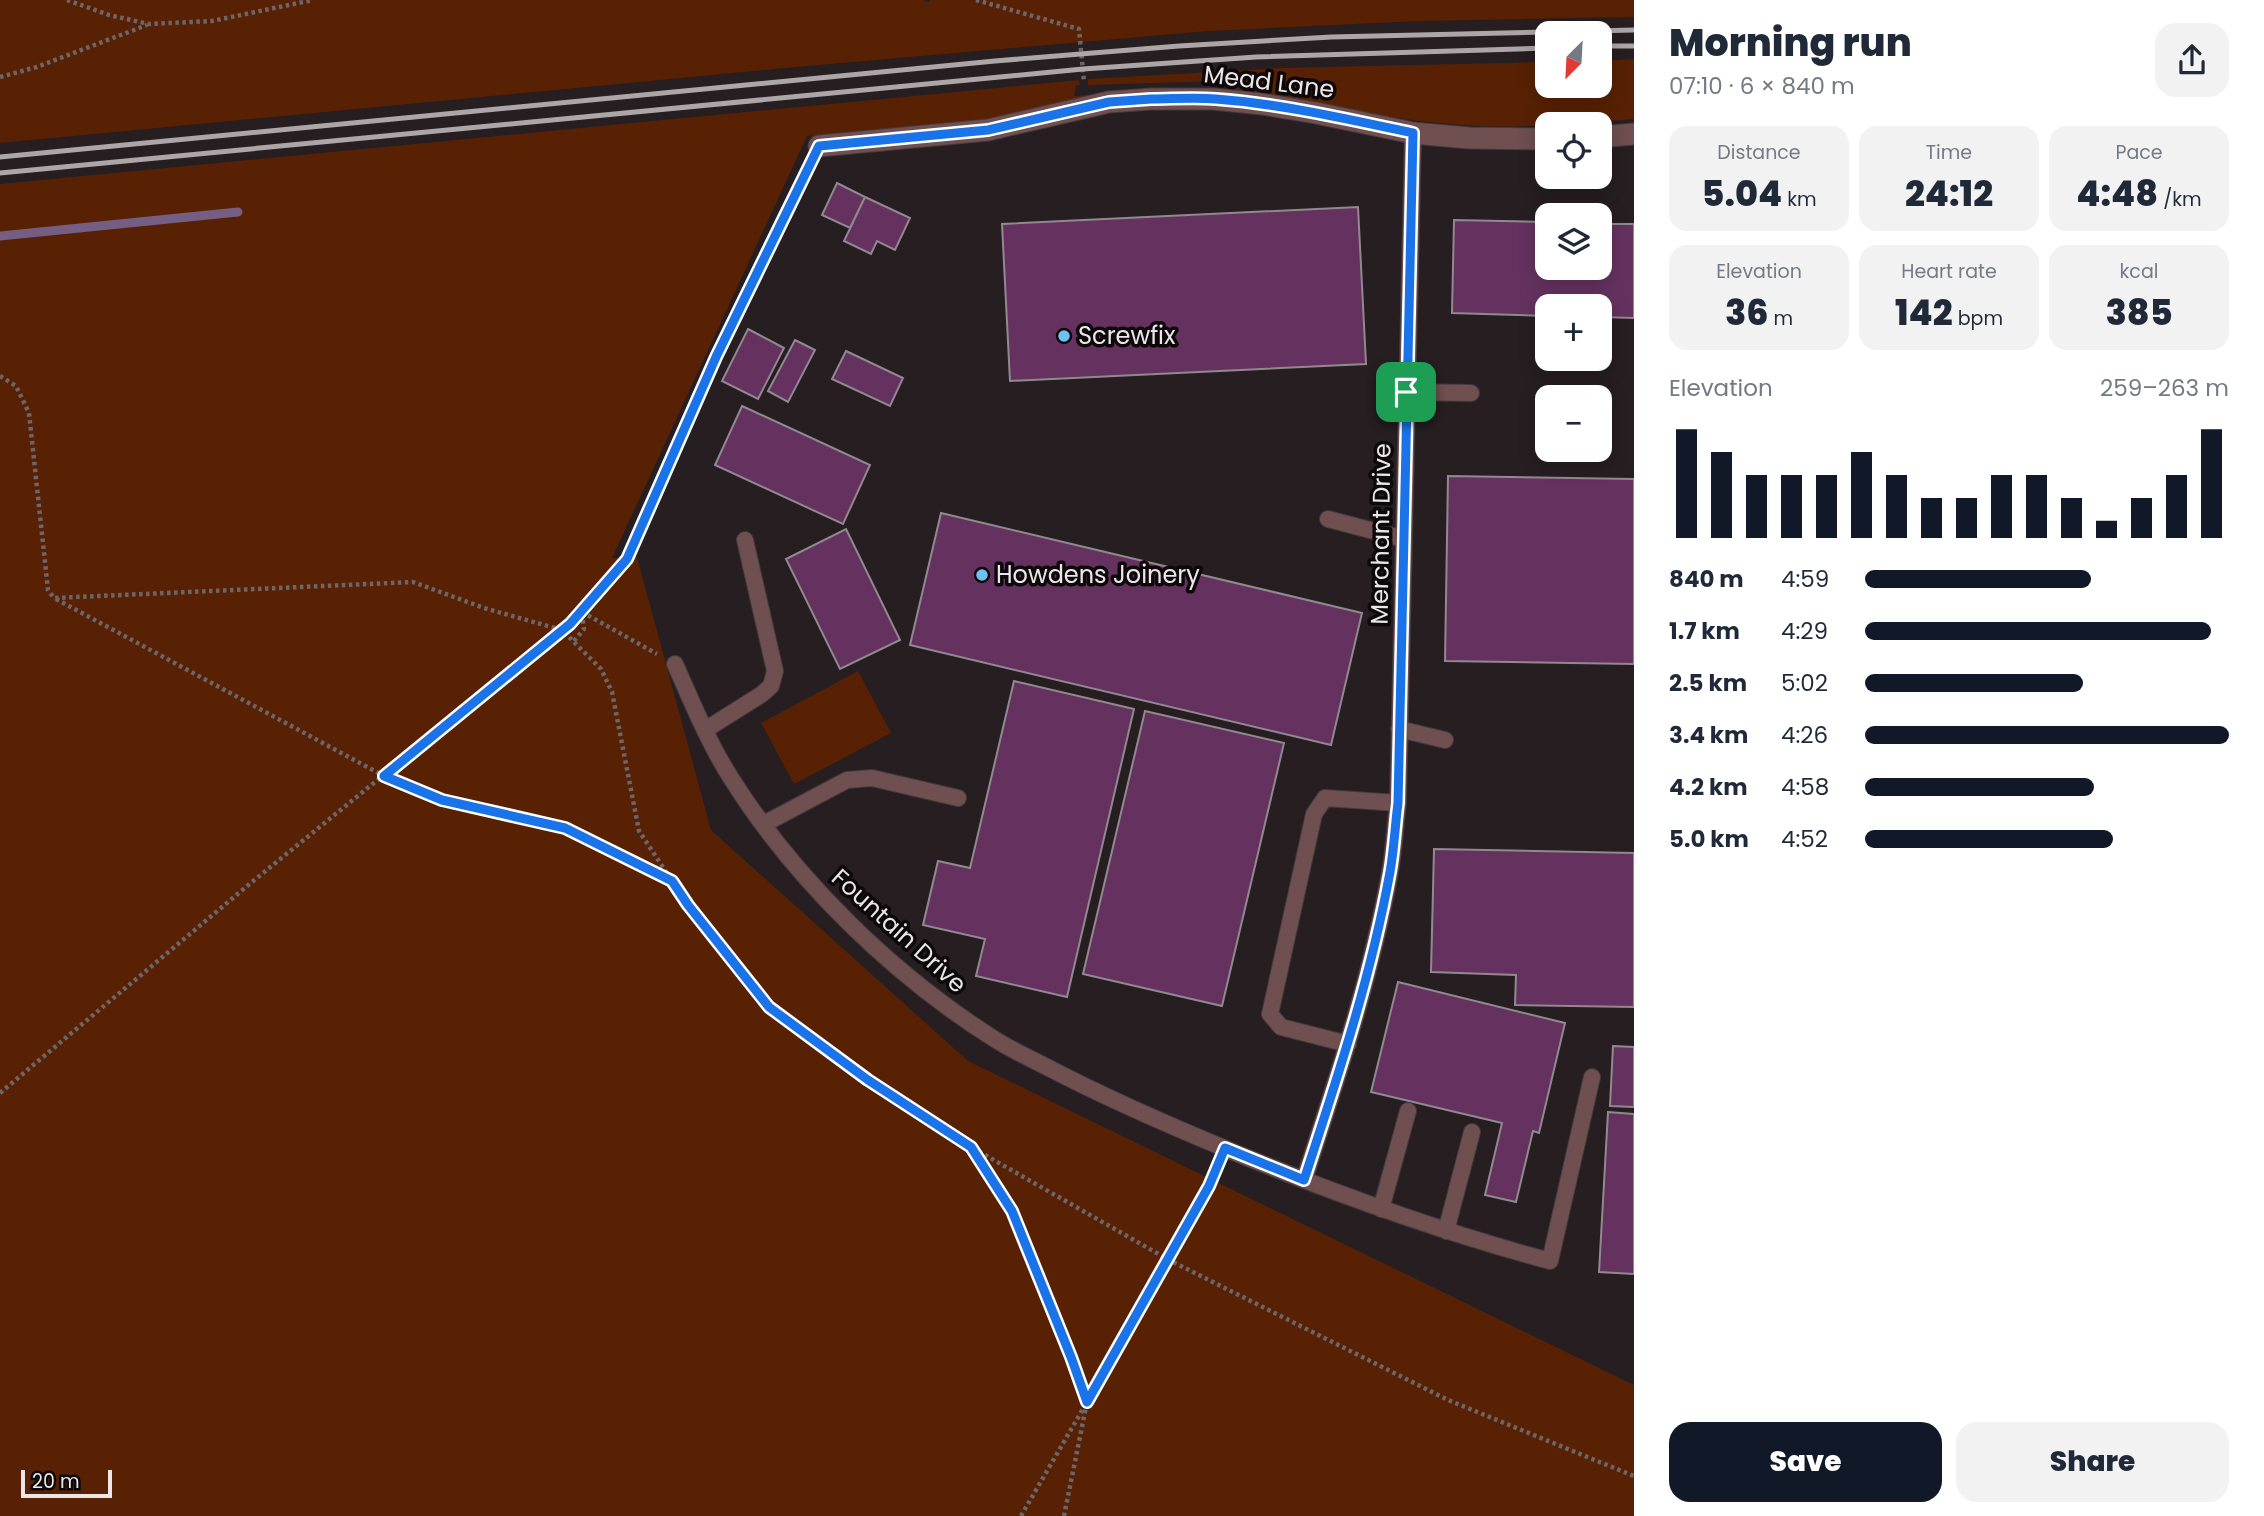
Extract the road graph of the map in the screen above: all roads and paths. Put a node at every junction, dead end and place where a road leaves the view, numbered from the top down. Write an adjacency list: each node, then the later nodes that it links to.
1 (67, 0): 4 (path)
2 (313, 0): 4 (path)
3 (976, 0): 6 (path)
4 (149, 24): 5 (path)
5 (0, 77)
6 (1109, 102): 7 (street, Mead Lane); 11 (street, Mead Lane)
7 (1413, 133): 10 (street, Mead Lane); 13 (lane, Merchant Drive)
8 (1634, 134): 9 (street)
9 (1612, 136)
10 (1535, 139)
11 (819, 146): 19 (path)
12 (0, 376): 18 (path)
13 (1406, 392): 14 (lane); 16 (lane, Merchant Drive)
14 (1471, 393)
15 (1328, 519): 16 (lane)
16 (1404, 539): 23 (lane, Merchant Drive)
17 (745, 540): 24 (lane)
18 (54, 598): 20 (path); 26 (path)
19 (582, 612): 20 (path); 21 (path); 22 (path)
20 (562, 630): 21 (path); 26 (path)
21 (574, 641): 30 (path)
22 (675, 663): 24 (lane, Fountain Drive)
23 (1399, 729): 25 (lane); 28 (lane, Merchant Drive)
24 (705, 730): 29 (lane, Fountain Drive)
25 (1445, 740)
26 (384, 776): 30 (path); 33 (path)
27 (958, 798): 29 (lane)
28 (1398, 803): 31 (lane); 31 (lane)
29 (764, 824): 37 (lane, Fountain Drive)
30 (672, 881): 36 (path)
31 (1348, 1044): 38 (lane)
32 (1592, 1077): 40 (lane, Fountain Drive)
33 (0, 1093)
34 (1408, 1111): 39 (lane)
35 (1472, 1132): 40 (lane)
36 (971, 1147): 41 (path); 42 (path)
37 (1225, 1148): 38 (lane, Fountain Drive); 41 (path)
38 (1304, 1180): 39 (lane, Fountain Drive)
39 (1381, 1209): 40 (lane, Fountain Drive)
40 (1446, 1231)
41 (1168, 1260): 42 (path); 43 (path)
42 (1087, 1402): 44 (path); 45 (path)
43 (1634, 1476)
44 (1021, 1516)
45 (1064, 1516)

